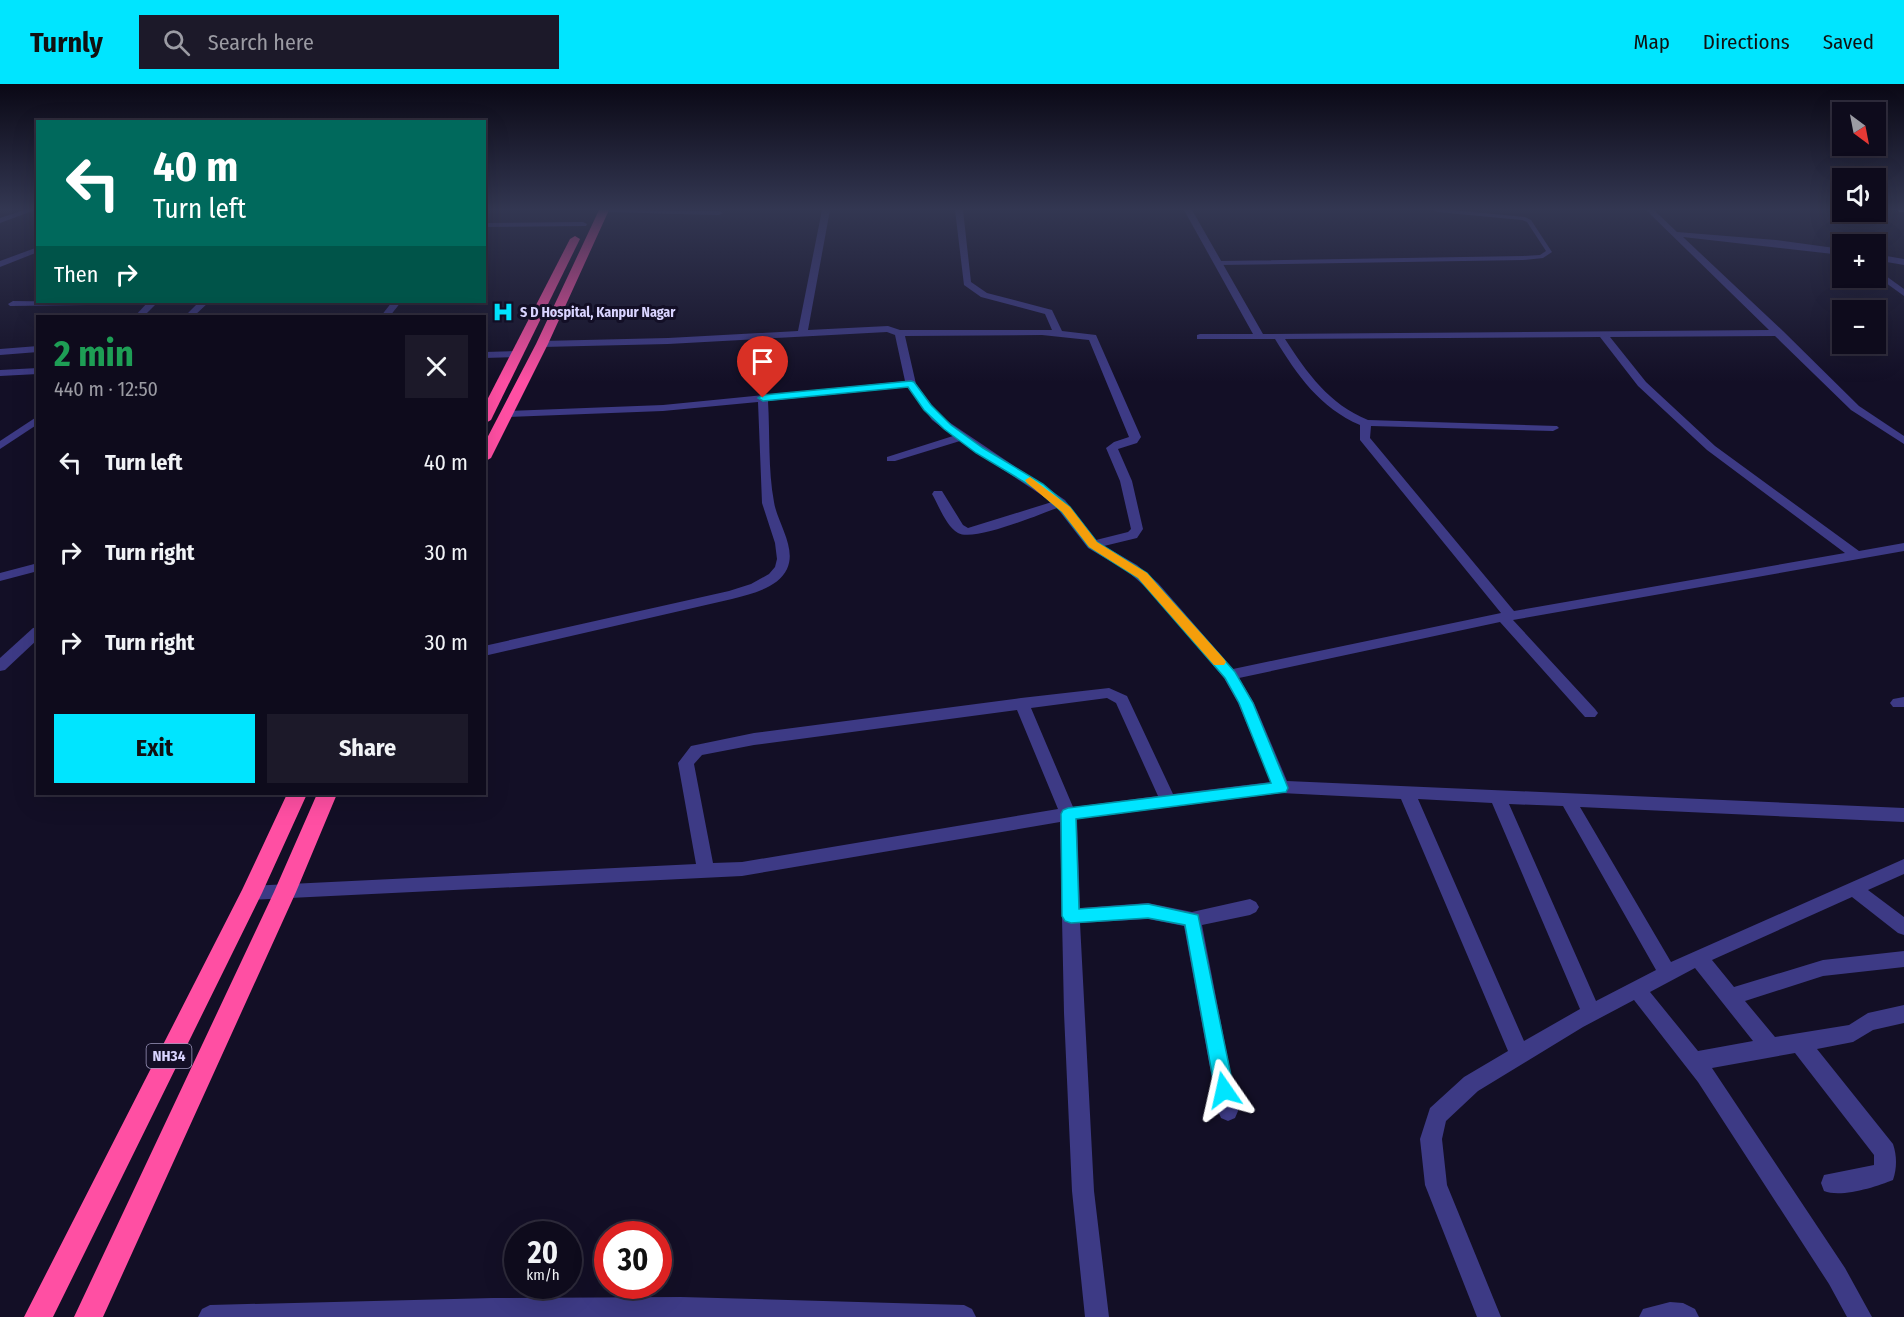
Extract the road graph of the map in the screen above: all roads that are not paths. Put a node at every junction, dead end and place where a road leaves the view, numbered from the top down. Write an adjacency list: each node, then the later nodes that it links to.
1 (561, 268): 31 (highway)
2 (577, 268): 27 (highway)
3 (815, 268): 22 (street)
4 (965, 268): 20 (street)
5 (1221, 268): 24 (street)
6 (1711, 268): 21 (street)
7 (1886, 279): 8 (street)
8 (1904, 292)
9 (36, 295): 14 (street)
10 (50, 303): 14 (street)
11 (152, 303): 16 (street)
12 (203, 303): 17 (street)
13 (395, 303): 18 (street)
14 (13, 304): 15 (street)
15 (0, 309)
16 (140, 315)
17 (190, 315)
18 (386, 315)
19 (899, 333): 20 (street); 22 (street); 36 (street)
20 (1058, 333): 50 (street)
21 (1780, 333): 23 (street); 44 (street)
22 (802, 334): 27 (street)
23 (1603, 334): 25 (street); 52 (street)
24 (1259, 336): 25 (street); 26 (street)
25 (1278, 336): 41 (street)
26 (1200, 337)
27 (542, 344): 38 (highway)
28 (36, 351): 29 (street)
29 (0, 352)
30 (36, 353): 33 (street)
31 (518, 354): 32 (street); 39 (highway)
32 (486, 355)
33 (19, 371): 34 (street); 35 (street)
34 (36, 371)
35 (0, 373)
36 (911, 384): 37 (street); 43 (street)
37 (763, 398): 38 (street); 57 (street)
38 (506, 414): 46 (highway)
39 (486, 416)
40 (36, 420): 45 (street)
41 (1366, 423): 42 (street); 55 (street)
42 (1553, 428)
43 (960, 437): 47 (street); 49 (street)
44 (1904, 441)
45 (0, 446)
46 (486, 454)
47 (891, 459)
48 (938, 494): 49 (street)
49 (1060, 504): 50 (street)
50 (1093, 545): 59 (street)
51 (1904, 547): 52 (street)
52 (1857, 555): 55 (street)
53 (36, 568): 54 (street)
54 (0, 577)
55 (1506, 616): 59 (street); 61 (street)
56 (36, 633): 58 (street)
57 (486, 651)
58 (0, 666)
59 (1230, 675): 62 (street)
60 (1021, 703): 68 (street); 69 (street); 72 (street)
61 (1590, 713)
62 (1281, 788): 63 (street); 68 (street)
63 (1407, 793): 66 (street); 89 (street)
64 (297, 795): 75 (highway, NH34)
65 (327, 795): 74 (highway, NH34)
66 (1498, 796): 67 (street); 85 (street)
67 (1568, 800): 70 (street); 82 (street)
68 (1168, 801): 69 (street)
69 (1068, 814): 72 (street); 77 (street)
70 (1904, 815)
71 (1904, 866): 73 (street)
72 (706, 871): 74 (street)
73 (1853, 888): 79 (street); 80 (street)
74 (285, 892): 75 (street); 95 (highway, NH34)
75 (251, 893): 94 (highway, NH34)
76 (1250, 907): 78 (street)
77 (1071, 916): 78 (street); 98 (street)
78 (1192, 920): 91 (street)
79 (1904, 927)
80 (1698, 957): 82 (street); 84 (street)
81 (1904, 959): 84 (street)
82 (1668, 974): 83 (street)
83 (1637, 990): 85 (street); 90 (street)
84 (1730, 997): 88 (street)
85 (1592, 1014): 89 (street)
86 (1904, 1014): 87 (street)
87 (1799, 1042): 88 (street); 92 (street)
88 (1771, 1048): 90 (street)
89 (1520, 1055): 99 (street)
90 (1695, 1061): 102 (street)
91 (1228, 1112)
92 (1832, 1184)
93 (524, 1314): 96 (street); 97 (street)
94 (38, 1317)
95 (88, 1317)
96 (210, 1317)
97 (964, 1317)
98 (1097, 1317)
99 (1489, 1317)
100 (1652, 1317): 101 (street)
101 (1687, 1317)
102 (1860, 1317)

